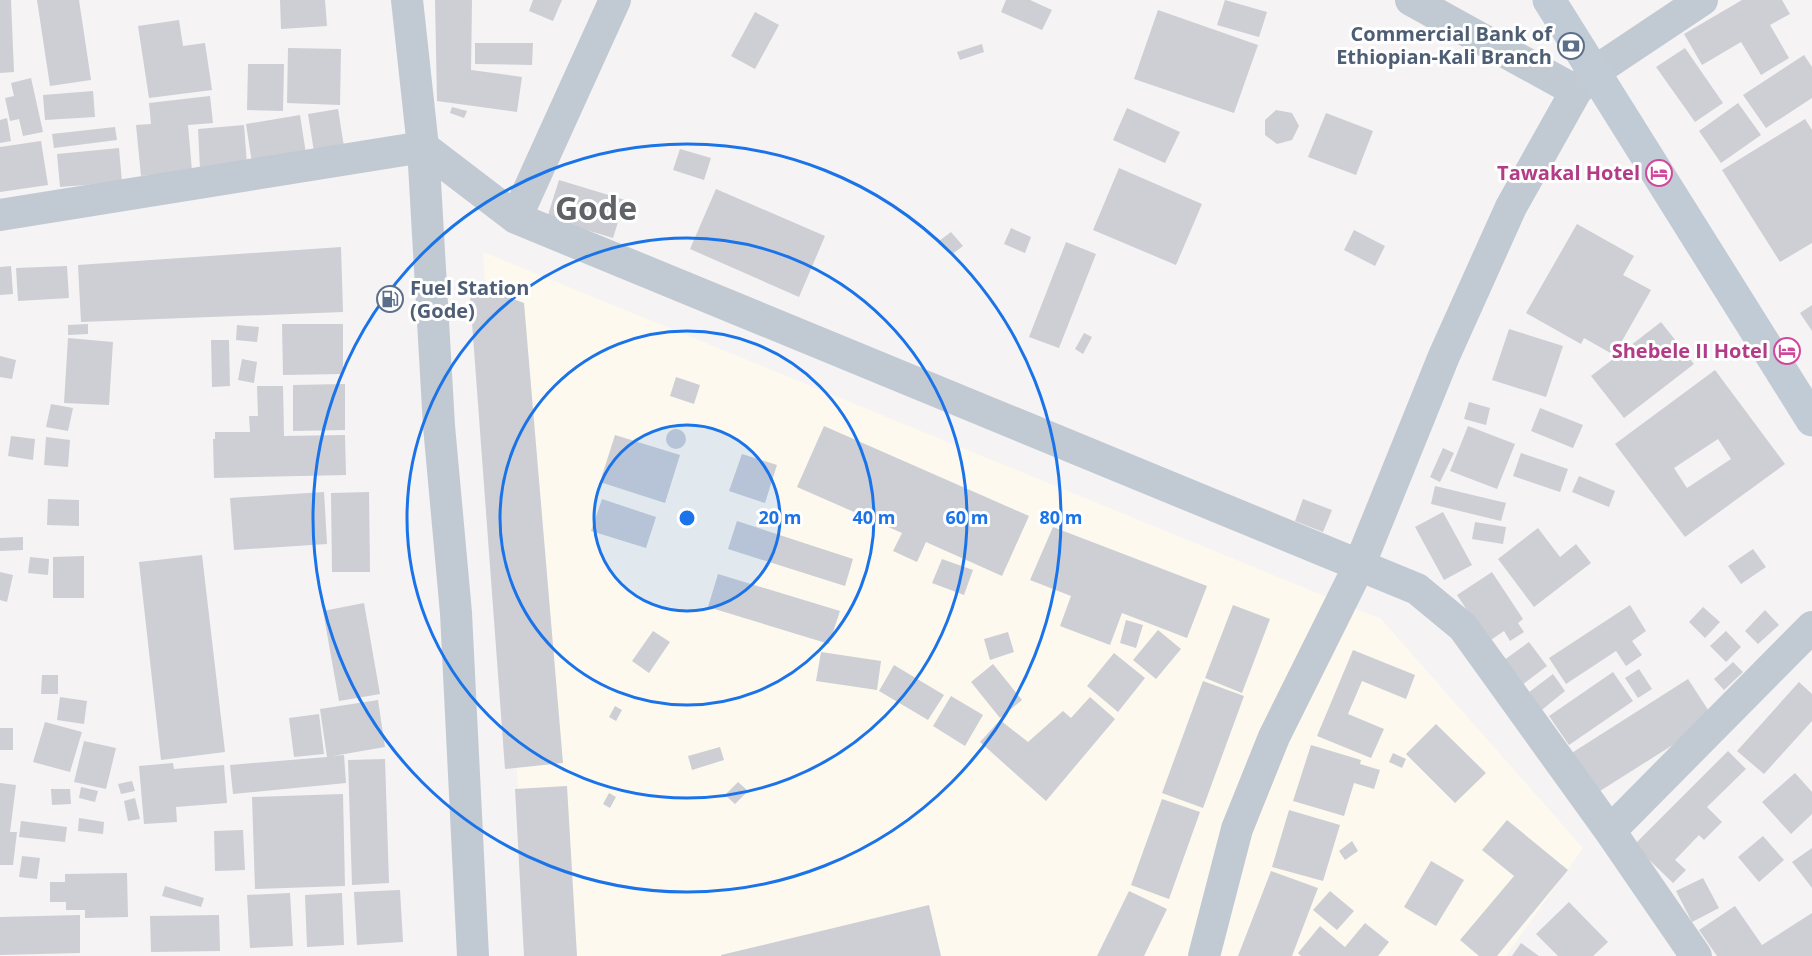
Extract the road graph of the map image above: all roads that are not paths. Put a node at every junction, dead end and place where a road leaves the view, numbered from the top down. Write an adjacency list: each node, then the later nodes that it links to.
1 (407, 0): 7 (street)
2 (615, 0): 9 (street)
3 (1411, 0): 6 (street)
4 (1549, 0): 6 (main road)
5 (1702, 0): 6 (street)
6 (1585, 82): 10 (main road); 11 (street)
7 (423, 147): 8 (street); 9 (street); 14 (street)
8 (0, 215)
9 (516, 218): 11 (street)
10 (1812, 420)
11 (1359, 567): 13 (street); 15 (street)
12 (1812, 627): 13 (street)
13 (1610, 831): 16 (street)
14 (473, 956)
15 (1204, 956)
16 (1696, 956)

